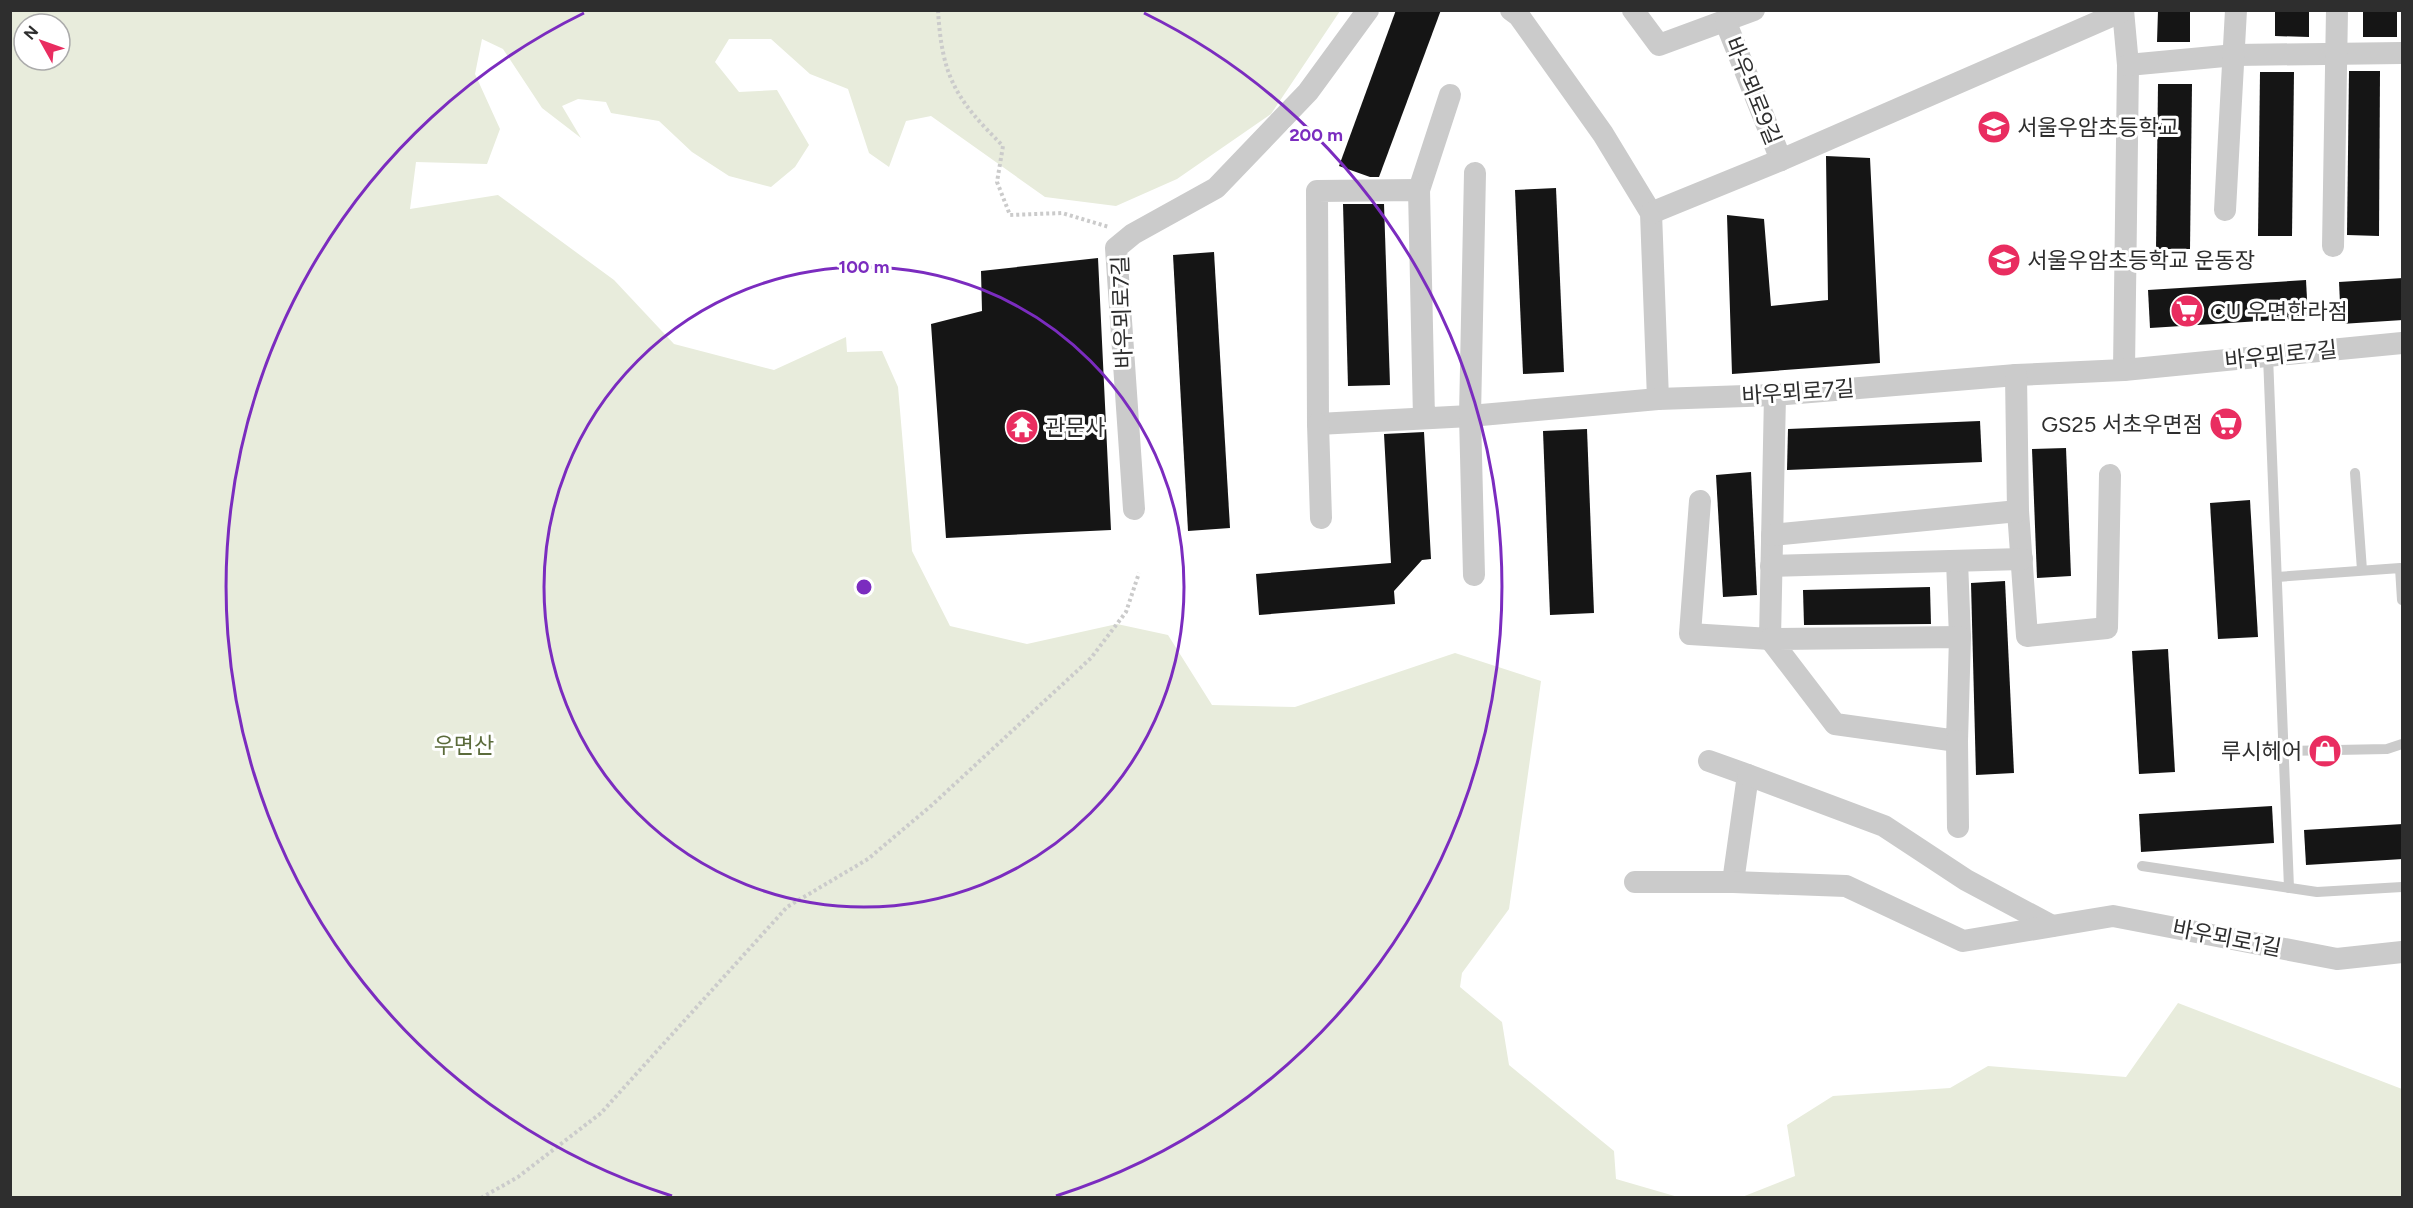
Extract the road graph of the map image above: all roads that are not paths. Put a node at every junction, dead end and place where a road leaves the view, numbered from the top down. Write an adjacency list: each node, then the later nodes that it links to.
1 (1368, 10): 32 (street, 바우뫼로7길)
2 (1633, 10): 8 (street, 바우뫼로9길)
3 (1754, 10): 8 (street, 바우뫼로9길)
4 (2236, 10): 11 (street)
5 (2337, 10): 9 (street)
6 (2123, 11): 12 (street); 14 (street)
7 (1520, 12): 18 (street)
8 (1725, 22): 14 (street, 바우뫼로9길)
9 (2335, 52): 10 (street); 11 (street); 19 (street)
10 (2403, 53)
11 (2235, 55): 12 (street); 17 (street)
12 (2128, 65): 22 (street)
13 (1450, 94): 16 (street)
14 (1781, 160): 18 (street)
15 (1475, 174): 26 (street)
16 (1419, 190): 27 (street); 28 (street)
17 (2225, 210)
18 (1651, 213): 25 (street)
19 (2333, 246)
20 (2403, 343): 21 (street, 바우뫼로7길)
21 (2268, 356): 22 (street, 바우뫼로7길); 42 (lane)
22 (2124, 370): 23 (street, 바우뫼로7길)
23 (2016, 375): 24 (street, 바우뫼로7길); 33 (street)
24 (1775, 395): 25 (street, 바우뫼로7길); 35 (street)
25 (1658, 399): 26 (street, 바우뫼로7길)
26 (1470, 416): 27 (street, 바우뫼로7길); 41 (street)
27 (1424, 418): 28 (street, 바우뫼로7길)
28 (1318, 424): 34 (street)
29 (2355, 473): 40 (lane)
30 (2110, 475): 36 (street)
31 (1700, 501): 45 (street)
32 (1134, 509)
33 (2018, 512): 35 (street); 36 (street)
34 (1320, 518)
35 (1772, 535): 38 (street)
36 (2022, 559): 37 (street)
37 (1957, 561): 38 (street); 44 (street)
38 (1771, 566): 45 (street)
39 (2401, 568): 40 (lane); 43 (lane)
40 (2362, 570): 42 (lane)
41 (1474, 575)
42 (2277, 577): 48 (lane)
43 (2403, 600)
44 (1959, 637): 45 (street); 46 (street)
45 (1770, 639): 46 (street)
46 (1957, 741): 51 (street)
47 (2403, 744): 48 (lane)
48 (2284, 751): 56 (lane)
49 (1709, 761): 50 (street)
50 (1748, 775): 54 (street); 57 (street)
51 (1959, 827)
52 (2142, 866): 56 (lane)
53 (1635, 882): 54 (street, 바우뫼로1길)
54 (1733, 882): 57 (street, 바우뫼로1길)
55 (2403, 887): 56 (lane)
56 (2289, 888)
57 (2052, 926): 58 (street, 바우뫼로1길)
58 (2403, 952)

